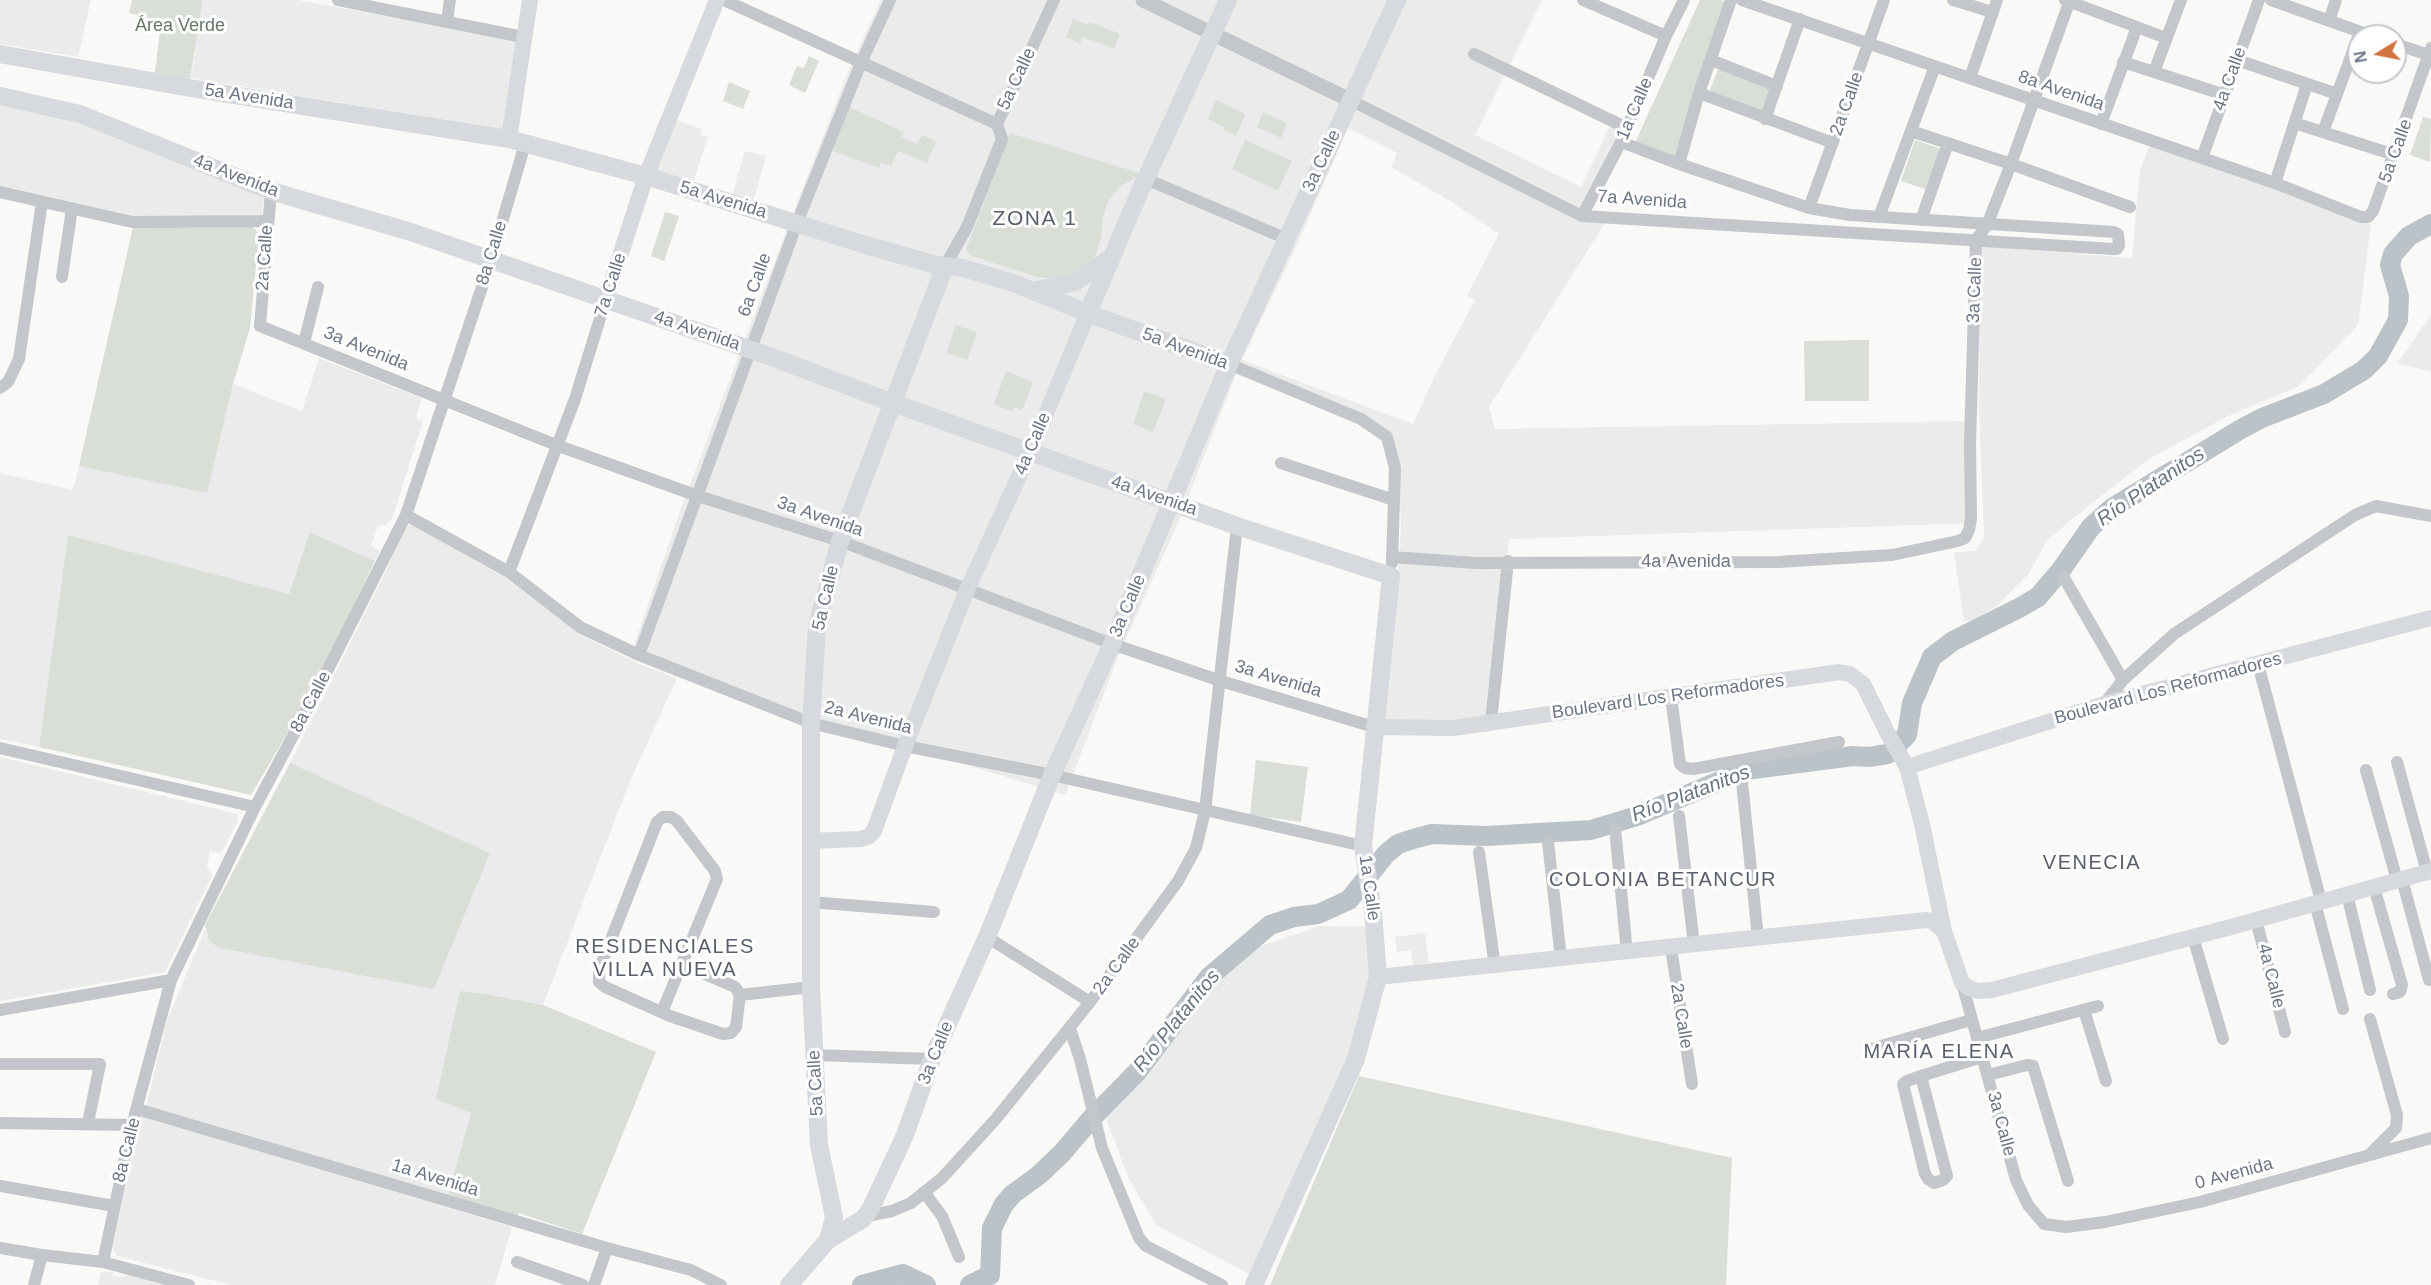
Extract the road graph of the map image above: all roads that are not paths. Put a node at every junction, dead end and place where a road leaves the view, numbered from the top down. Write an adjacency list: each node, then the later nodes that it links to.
1 (338, 0): 23 (street)
2 (450, 0): 26 (street)
3 (530, 0): 32 (main road, 8a Calle)
4 (717, 0): 70 (main road, 7a Calle)
5 (724, 0): 42 (street)
6 (890, 0): 42 (street, 6a Calle)
7 (1054, 0): 57 (street, 5a Calle)
8 (1143, 0): 30 (street, 7a Avenida)
9 (1228, 0): 30 (main road, 4a Calle)
10 (1397, 0): 53 (main road, 3a Calle)
11 (1583, 0): 31 (street)
12 (1684, 0): 31 (street, 1a Calle)
13 (1731, 0): 39 (street)
14 (1742, 0): 25 (street, 8a Avenida)
15 (1884, 0): 34 (street, 2a Calle)
16 (1997, 0): 24 (street)
17 (2181, 0): 33 (street)
18 (2259, 0): 40 (street, 4a Calle)
19 (2271, 0): 27 (street)
20 (2336, 0): 27 (street)
21 (1958, 1): 24 (street)
22 (2068, 1): 28 (street); 54 (street, 3a Calle)
23 (391, 5): 26 (street)
24 (1992, 12): 46 (street)
25 (1800, 19): 34 (street, 8a Avenida); 48 (street)
26 (447, 21): 32 (street)
27 (2329, 21): 29 (street)
28 (2137, 27): 33 (street); 41 (street)
29 (2347, 27)
30 (1213, 33): 53 (street, 7a Avenida); 71 (main road, 4a Calle)
31 (1666, 36): 59 (street, 1a Calle)
32 (523, 37): 62 (main road, 8a Calle)
33 (2166, 38): 44 (street)
34 (1869, 44): 43 (street, 8a Avenida); 64 (street, 2a Calle)
35 (2407, 47): 36 (street)
36 (2430, 52): 66 (street, 5a Calle)
37 (0, 54): 62 (main road, 5a Avenida)
38 (1473, 54): 59 (street)
39 (1711, 60): 48 (street); 49 (street)
40 (2237, 60): 47 (street); 51 (street, 4a Calle)
41 (2123, 62): 44 (street); 58 (street)
42 (861, 63): 57 (street); 84 (street, 6a Calle)
43 (1935, 66): 46 (street, 8a Avenida); 60 (street)
44 (2154, 72): 51 (street)
45 (2347, 73): 50 (street)
46 (1970, 78): 54 (street, 8a Avenida)
47 (2307, 84): 50 (street); 56 (street)
48 (1776, 86): 55 (street)
49 (1699, 93): 55 (street); 68 (street)
50 (2337, 94): 61 (street)
51 (2225, 95): 67 (street, 4a Calle)
52 (0, 96): 73 (main road, 4a Avenida)
53 (1350, 100): 79 (street, 7a Avenida); 86 (main road, 3a Calle)
54 (2034, 101): 58 (street, 8a Avenida); 69 (street, 3a Calle)
55 (1765, 119): 64 (street)
56 (2294, 123): 61 (street); 72 (street)
57 (997, 124): 90 (street, 5a Calle)
58 (2101, 124): 67 (street, 8a Avenida)
59 (1628, 128): 63 (street, 1a Calle)
60 (1911, 131): 65 (street); 80 (street)
61 (2323, 132): 66 (street)
62 (517, 141): 70 (main road, 5a Avenida); 89 (street, 8a Calle)
63 (1621, 142): 68 (street, 7a Avenida); 79 (street, 1a Calle)
64 (1833, 143): 78 (street, 2a Calle)
65 (1948, 143): 69 (street); 82 (street)
66 (2395, 155): 81 (street, 5a Calle)
67 (2202, 158): 72 (street, 8a Avenida)
68 (1679, 164): 78 (street, 7a Avenida)
69 (2011, 164): 76 (street); 85 (street, 3a Calle)
70 (646, 176): 84 (main road, 5a Avenida); 94 (main road, 7a Calle)
71 (1146, 179): 86 (street); 88 (main road, 4a Calle)
72 (2275, 183): 81 (street, 8a Avenida)
73 (271, 191): 83 (street, 2a Calle); 89 (main road, 4a Avenida)
74 (0, 192): 75 (street)
75 (42, 202): 77 (street); 100 (street)
76 (2130, 207)
77 (72, 208): 83 (street); 91 (street)
78 (1809, 208): 80 (street, 7a Avenida)
79 (1582, 216): 87 (street, 7a Avenida)
80 (1879, 217): 82 (street, 7a Avenida)
81 (2368, 217)
82 (1921, 220): 85 (street, 7a Avenida)
83 (268, 221): 96 (street, 2a Calle)
84 (797, 223): 90 (main road, 5a Avenida); 98 (street, 6a Calle)
85 (1987, 225): 87 (street, 3a Calle); 87 (street, 7a Avenida)
86 (1287, 239): 99 (main road, 3a Calle)
87 (1976, 240): 113 (street, 3a Calle)
88 (1111, 258): 93 (main road); 95 (main road, 4a Calle)
89 (491, 260): 94 (main road, 4a Avenida); 101 (street, 8a Calle)
90 (945, 266): 93 (main road, 5a Avenida); 102 (main road, 5a Calle)
91 (62, 277)
92 (318, 287): 97 (street)
93 (1033, 291): 95 (main road, 5a Avenida)
94 (606, 299): 98 (main road, 4a Avenida); 103 (street, 7a Calle)
95 (1088, 313): 99 (main road, 5a Avenida); 104 (main road, 4a Calle)
96 (260, 326): 97 (street, 3a Avenida)
97 (303, 343): 101 (street, 3a Avenida)
98 (750, 350): 102 (main road, 4a Avenida); 107 (street, 6a Calle)
99 (1229, 364): 106 (street, 5a Avenida); 109 (main road, 3a Calle)
100 (0, 388)
101 (444, 400): 103 (street, 3a Avenida); 110 (street, 8a Calle)
102 (893, 403): 104 (main road, 4a Avenida); 114 (main road, 5a Calle)
103 (556, 445): 107 (street, 3a Avenida); 117 (street, 7a Calle)
104 (1030, 452): 109 (main road, 4a Avenida); 120 (main road, 4a Calle)
105 (1281, 463): 108 (street)
106 (1395, 468): 108 (street, 1a Calle)
107 (698, 496): 114 (street, 3a Avenida); 123 (street, 6a Calle)
108 (1394, 500): 115 (street, 1a Calle)
109 (1171, 502): 112 (main road, 4a Avenida); 122 (main road, 3a Calle)
110 (406, 515): 117 (street, 2a Avenida); 140 (street, 8a Calle)
111 (2431, 516): 125 (street)
112 (1237, 526): 118 (main road, 4a Avenida); 126 (street, 2a Calle)
113 (1970, 527): 116 (street, 4a Avenida)
114 (840, 541): 120 (street, 3a Avenida); 130 (main road, 5a Calle)
115 (1392, 556): 116 (street, 4a Avenida); 118 (street, 1a Calle)
116 (1508, 561): 129 (street)
117 (508, 572): 123 (street, 2a Avenida)
118 (1391, 576): 131 (main road, 1a Calle)
119 (2063, 576): 125 (street)
120 (967, 590): 122 (street, 3a Avenida); 133 (main road, 4a Calle)
121 (2431, 618): 124 (main road, Boulevard Los Reformadores)
122 (1112, 644): 126 (street, 3a Avenida); 138 (main road, 3a Calle)
123 (639, 655): 130 (street, 2a Avenida)
124 (2258, 664): 128 (main road, Boulevard Los Reformadores); 153 (street)
125 (2122, 680): 128 (street)
126 (1221, 681): 131 (street, 3a Avenida); 141 (street, 2a Calle)
127 (1671, 697): 129 (main road, Boulevard Los Reformadores); 132 (street); 136 (main road, Boulevard Los Reformadores)
128 (2104, 704): 136 (main road, Boulevard Los Reformadores)
129 (1491, 722): 131 (main road, Boulevard Los Reformadores)
130 (811, 723): 133 (street, 2a Avenida); 144 (main road, 5a Calle)
131 (1374, 728): 146 (main road, 1a Calle)
132 (1839, 742)
133 (905, 746): 138 (street, 2a Avenida); 144 (main road, 4a Calle)
134 (0, 748): 140 (street)
135 (2397, 762): 148 (street)
136 (1906, 766): 154 (main road, Boulevard Los Reformadores)
137 (2366, 770): 149 (street)
138 (1052, 776): 141 (street, 2a Avenida); 159 (main road, 3a Calle)
139 (1742, 782): 161 (street)
140 (255, 807): 169 (street, 8a Calle)
141 (1205, 811): 146 (street, 2a Avenida); 176 (street, 2a Calle)
142 (1679, 816): 162 (street)
143 (1615, 828): 164 (street)
144 (810, 841): 152 (main road, 5a Calle)
145 (1548, 842): 165 (street)
146 (1363, 846): 168 (main road, 1a Calle)
147 (1479, 852): 167 (street)
148 (2429, 871): 149 (main road)
149 (2399, 880): 150 (main road); 170 (street)
150 (2374, 887): 151 (main road); 174 (street)
151 (2347, 894): 153 (main road); 173 (street)
152 (810, 902): 155 (street); 172 (main road, 5a Calle)
153 (2318, 902): 157 (main road); 178 (street)
154 (1939, 905): 156 (main road); 158 (main road, Boulevard Los Reformadores)
155 (934, 912)
156 (1927, 920): 158 (main road); 161 (main road)
157 (2256, 920): 160 (main road); 185 (street, 4a Calle)
158 (1944, 931): 171 (main road, Boulevard Los Reformadores)
159 (987, 937): 176 (street); 191 (main road, 3a Calle)
160 (2193, 937): 171 (main road); 187 (street)
161 (1758, 938): 162 (main road)
162 (1694, 945): 163 (main road)
163 (1671, 948): 164 (main road); 196 (street, 2a Calle)
164 (1627, 952): 165 (main road)
165 (1561, 959): 167 (main road)
166 (682, 964): 175 (street); 181 (street); 181 (street)
167 (1495, 967): 168 (main road)
168 (1378, 977): 224 (main road, 1a Calle)
169 (171, 980): 179 (street); 197 (street, 8a Calle)
170 (2429, 980)
171 (1962, 982): 183 (street, 3a Calle)
172 (811, 987): 175 (street); 189 (main road, 5a Calle)
173 (2370, 990)
174 (2393, 994)
175 (740, 995): 181 (street)
176 (1090, 1002): 184 (street, 2a Calle)
177 (2098, 1006): 180 (street)
178 (2343, 1009)
179 (0, 1010)
180 (2084, 1010): 186 (street); 195 (street)
181 (667, 1014)
182 (2370, 1019): 202 (street)
183 (1971, 1020): 186 (street, 3a Calle); 188 (street)
184 (1070, 1029): 205 (street, 2a Calle); 223 (street)
185 (2285, 1032)
186 (1977, 1038): 190 (street, 3a Calle)
187 (2223, 1039)
188 (1874, 1048)
189 (814, 1055): 191 (street); 207 (main road, 5a Calle)
190 (1982, 1057): 193 (street, 3a Calle); 194 (street)
191 (932, 1059): 208 (main road, 3a Calle)
192 (0, 1064): 199 (street)
193 (1988, 1075): 203 (street); 209 (street, 3a Calle)
194 (1921, 1076): 194 (street)
195 (2106, 1081)
196 (1692, 1084)
197 (137, 1109): 200 (street, 8a Calle); 212 (street, 1a Avenida)
198 (0, 1123): 199 (street)
199 (88, 1123): 200 (street)
200 (132, 1125): 206 (street, 8a Calle)
201 (2431, 1138): 202 (street, 0 Avenida)
202 (2368, 1156): 209 (street, 0 Avenida)
203 (2067, 1181)
204 (0, 1186): 206 (street)
205 (924, 1192): 208 (street, 2a Calle); 214 (street)
206 (114, 1206): 215 (street, 8a Calle)
207 (834, 1217): 208 (main road); 210 (main road, 5a Calle)
208 (860, 1219): 210 (main road, 2a Calle)
209 (2044, 1224)
210 (828, 1240): 222 (main road, 2a Calle)
211 (0, 1248): 213 (street)
212 (607, 1248): 220 (street); 221 (street, 1a Avenida)
213 (42, 1255): 215 (street); 217 (street)
214 (959, 1257)
215 (103, 1262): 218 (street)
216 (517, 1262): 219 (street)
217 (34, 1285)
218 (189, 1285)
219 (583, 1285)
220 (594, 1285)
221 (721, 1285)
222 (789, 1285)
223 (1222, 1285)
224 (1254, 1285)

